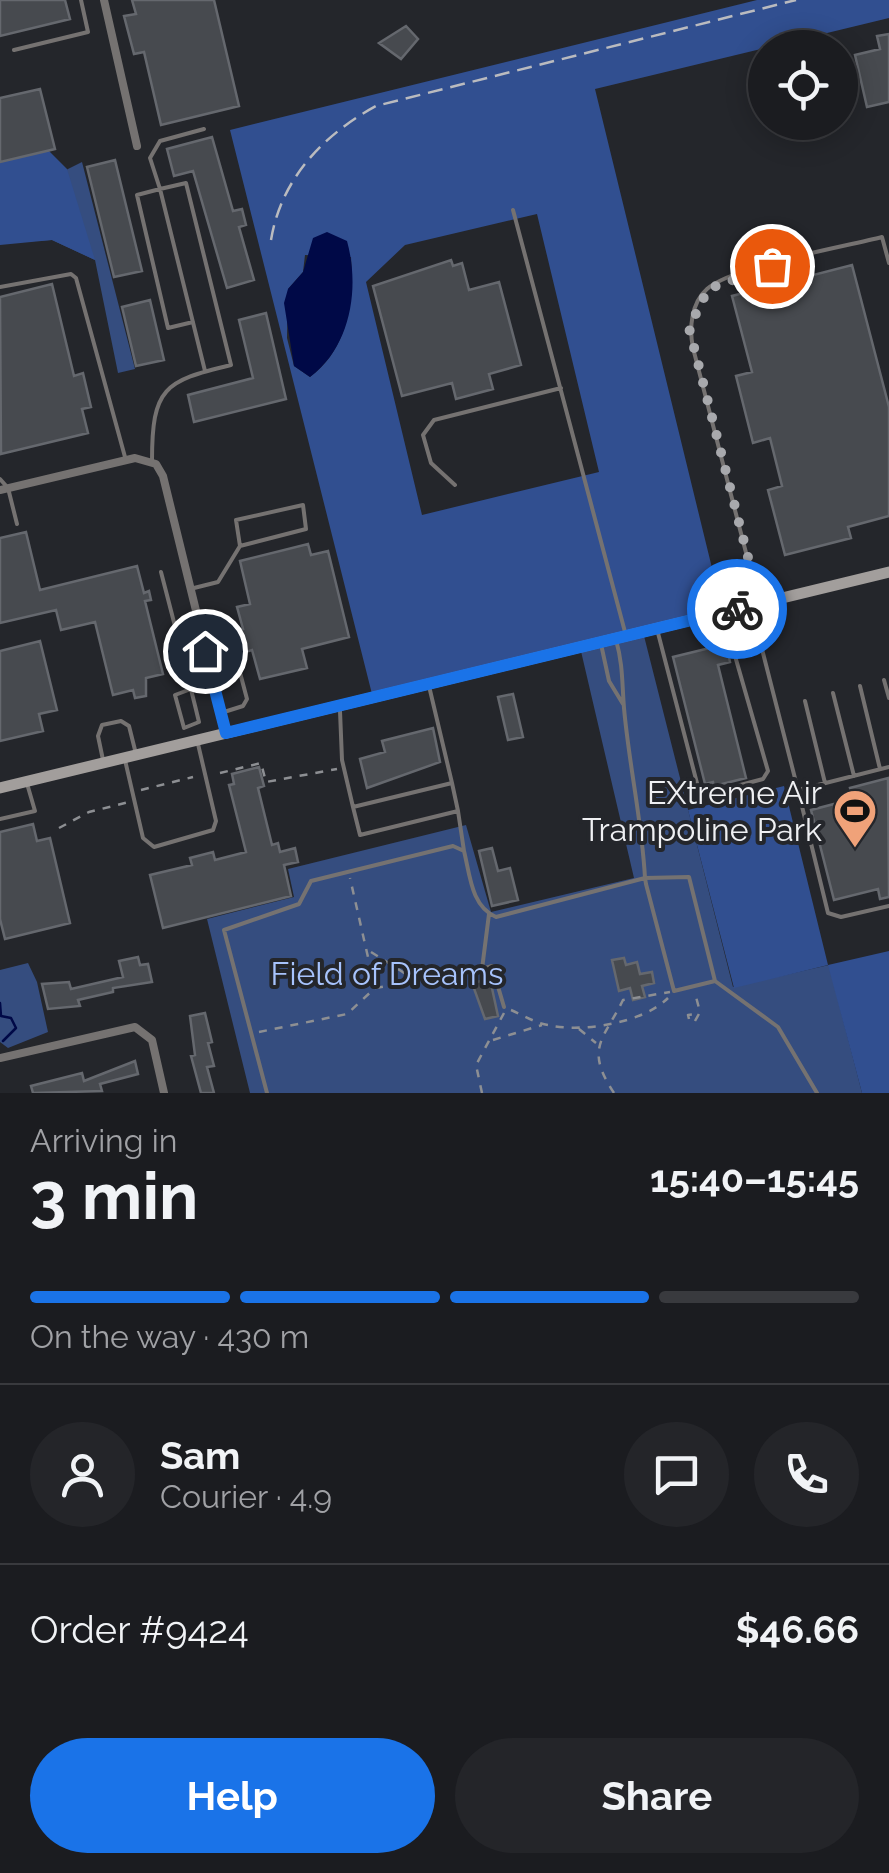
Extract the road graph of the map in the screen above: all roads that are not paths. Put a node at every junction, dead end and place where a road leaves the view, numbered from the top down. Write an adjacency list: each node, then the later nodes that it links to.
1 (81, 0): 3 (lane)
2 (104, 0): 5 (street)
3 (14, 50)
4 (204, 129): 6 (lane)
5 (137, 146): 6 (lane)
6 (150, 154): 7 (lane)
7 (160, 189): 11 (lane); 11 (lane); 12 (lane)
8 (512, 210): 13 (lane)
9 (889, 263): 24 (lane)
10 (0, 287): 14 (lane)
11 (193, 322): 12 (lane)
12 (206, 371): 15 (lane)
13 (561, 388): 17 (lane); 28 (lane)
14 (125, 460): 15 (street); 18 (street)
15 (152, 461): 23 (street)
16 (0, 480): 18 (lane)
17 (456, 485)
18 (4, 489): 19 (lane)
19 (16, 524)
20 (240, 546): 20 (lane); 23 (lane)
21 (161, 572): 29 (lane)
22 (889, 572): 24 (street)
23 (190, 589): 27 (street)
24 (755, 605): 25 (street); 53 (lane)
25 (723, 612): 26 (street); 26 (lane)
26 (657, 629): 28 (street)
27 (202, 637): 29 (lane); 31 (street)
28 (621, 637): 30 (street); 39 (lane)
29 (179, 642): 35 (lane)
30 (601, 642): 33 (street); 39 (lane)
31 (205, 651): 41 (street); 41 (lane)
32 (884, 680): 37 (lane)
33 (428, 684): 40 (street); 50 (lane)
34 (860, 686): 47 (lane)
35 (191, 689): 35 (lane)
36 (832, 693): 48 (lane)
37 (889, 698)
38 (805, 700): 51 (lane)
39 (624, 704): 58 (lane)
40 (340, 706): 42 (street); 54 (lane)
41 (221, 712): 42 (street)
42 (226, 733): 43 (street)
43 (197, 740): 44 (street); 44 (lane)
44 (130, 756): 45 (street); 45 (lane)
45 (104, 763): 49 (street)
46 (889, 766): 47 (lane)
47 (880, 769): 48 (lane)
48 (854, 776): 51 (lane)
49 (27, 782): 52 (street); 56 (lane)
50 (452, 783): 54 (lane); 55 (lane)
51 (825, 783): 53 (lane)
52 (0, 788)
53 (798, 790): 59 (lane)
54 (352, 807): 55 (lane)
55 (458, 811): 57 (lane)
56 (0, 819)
57 (464, 851): 60 (lane); 67 (lane)
58 (645, 878): 60 (lane); 63 (lane); 63 (lane)
59 (889, 906)
60 (489, 914): 61 (lane)
61 (482, 969): 62 (lane); 64 (lane)
62 (466, 973)
63 (715, 982): 68 (lane)
64 (504, 1007)
65 (0, 1058): 66 (street)
66 (164, 1093)
67 (267, 1093)
68 (816, 1093)

